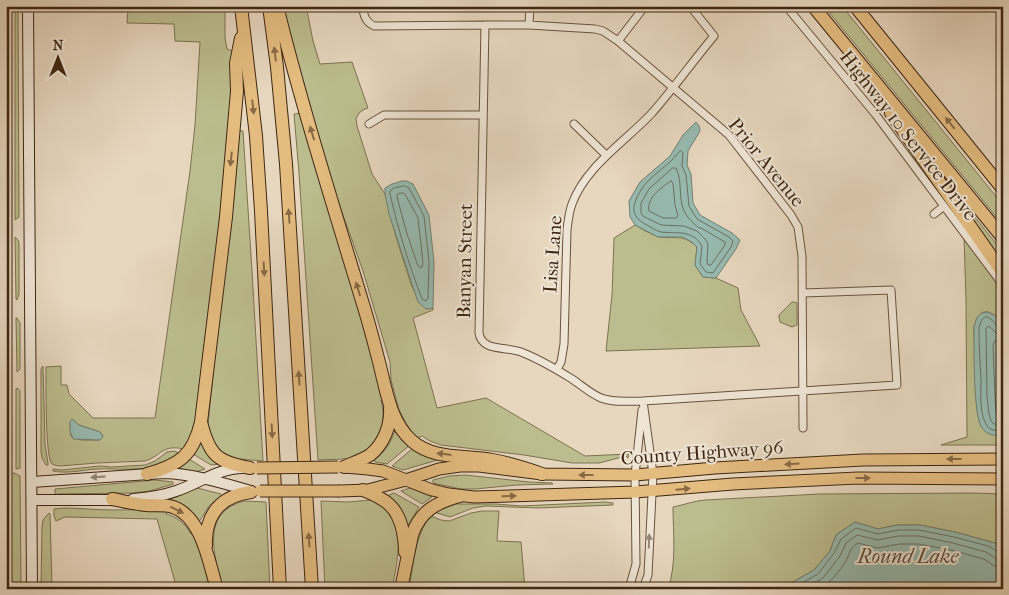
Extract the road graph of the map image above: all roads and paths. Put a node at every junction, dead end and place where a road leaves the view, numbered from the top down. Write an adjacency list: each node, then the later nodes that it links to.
1 (28, 6): 47 (street)
2 (241, 6): 12 (highway)
3 (269, 6): 60 (highway, one-way to 3)
4 (277, 6): 34 (highway, one-way to 4)
5 (362, 6): 13 (street, Prior Avenue)
6 (530, 6): 14 (street)
7 (645, 6): 15 (street)
8 (690, 6): 17 (street, Lisa Lane)
9 (786, 6): 25 (street, Highway 10 Service Drive)
10 (813, 6): 16 (highway)
11 (855, 6): 21 (highway, one-way to 11)
12 (243, 24): 35 (highway, one-way to 35); 59 (highway, one-way to 59)
13 (485, 25): 14 (street, Prior Avenue); 18 (street, Banyan Street)
14 (530, 25): 15 (street, Prior Avenue)
15 (618, 42): 17 (street, Prior Avenue)
16 (851, 52): 27 (highway); 28 (highway)
17 (672, 88): 22 (street, Lisa Lane); 30 (street, Prior Avenue)
18 (483, 116): 19 (street); 31 (street, Banyan Street)
19 (370, 124)
20 (574, 124): 22 (street)
21 (972, 150): 23 (highway); 24 (highway)
22 (606, 155): 31 (street, Lisa Lane)
23 (1003, 181)
24 (1003, 189)
25 (944, 206): 26 (street); 29 (street, Highway 10 Service Drive)
26 (934, 214)
27 (1003, 238)
28 (1003, 273)
29 (1003, 285)
30 (803, 293): 32 (street, Prior Avenue); 32 (street, Banyan Street)
31 (557, 369): 33 (street, Banyan Street)
32 (803, 390): 33 (street, Banyan Street); 36 (street, Prior Avenue)
33 (644, 400): 42 (street); 43 (street)
34 (390, 406): 38 (highway); 41 (highway, one-way to 34)
35 (201, 422): 39 (highway); 40 (highway)
36 (803, 428)
37 (1003, 459): 42 (main road, County Highway 96, one-way to 42)
38 (341, 467): 39 (main road, County Highway 96, bridge); 46 (main road, County Highway 96)
39 (250, 468): 44 (street, County Highway 96)
40 (147, 474): 44 (street, County Highway 96); 47 (street, County Highway 96, one-way to 47)
41 (542, 474): 43 (main road, County Highway 96, one-way to 41); 46 (main road, County Highway 96)
42 (653, 474): 43 (main road, County Highway 96); 49 (street)
43 (635, 475): 51 (street)
44 (203, 479): 50 (street, County Highway 96); 54 (street, County Highway 96)
45 (1003, 479): 49 (main road, County Highway 96, one-way to 45)
46 (406, 480): 48 (main road, County Highway 96); 52 (main road, County Highway 96)
47 (32, 482): 53 (street)
48 (364, 490): 50 (main road, County Highway 96, bridge); 56 (highway)
49 (651, 490): 51 (main road, County Highway 96); 63 (street, one-way to 49)
50 (251, 492): 55 (highway)
51 (635, 492): 52 (main road, County Highway 96, one-way to 51); 62 (street)
52 (460, 496): 56 (highway)
53 (32, 500): 54 (street, County Highway 96); 57 (street)
54 (112, 500): 55 (highway, one-way to 55)
55 (206, 554): 58 (highway)
56 (405, 569): 61 (highway)
57 (32, 589)
58 (217, 589)
59 (280, 589)
60 (312, 589)
61 (401, 589)
62 (629, 589)
63 (643, 589)

